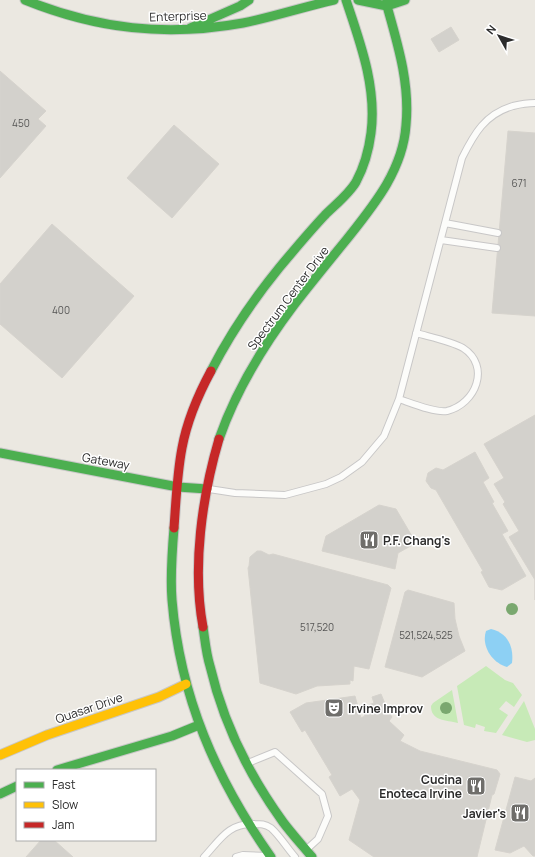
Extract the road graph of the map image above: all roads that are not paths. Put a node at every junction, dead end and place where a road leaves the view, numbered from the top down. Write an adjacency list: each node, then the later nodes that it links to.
1 (25, 0): 8 (main road, Enterprise)
2 (249, 0): 8 (main road)
3 (334, 0): 8 (main road, Enterprise)
4 (346, 0): 17 (main road, Spectrum Center Drive)
5 (358, 0): 7 (main road)
6 (406, 0): 7 (main road)
7 (387, 3): 18 (main road, Spectrum Center Drive)
8 (190, 28)
9 (535, 103): 10 (lane)
10 (445, 223): 11 (lane); 12 (lane)
11 (498, 233)
12 (441, 240): 13 (lane); 14 (lane)
13 (497, 248)
14 (416, 333): 15 (lane); 15 (lane)
15 (399, 399): 18 (lane)
16 (0, 453): 17 (main road, Gateway)
17 (178, 487): 18 (main road, Gateway); 19 (main road, Spectrum Center Drive)
18 (207, 489): 22 (main road, Spectrum Center Drive)
19 (186, 684): 20 (main road, Spectrum Center Drive); 21 (main road, Quasar Drive)
20 (199, 725): 23 (main road); 26 (main road, Spectrum Center Drive)
21 (0, 755)
22 (246, 764): 27 (main road, Spectrum Center Drive); 27 (lane)
23 (60, 769)
24 (16, 786): 25 (main road)
25 (0, 794)
26 (246, 824): 28 (main road, Spectrum Center Drive); 29 (lane); 31 (lane)
27 (309, 854)
28 (271, 856): 30 (lane)
29 (204, 857)
30 (236, 857)
31 (295, 857)

